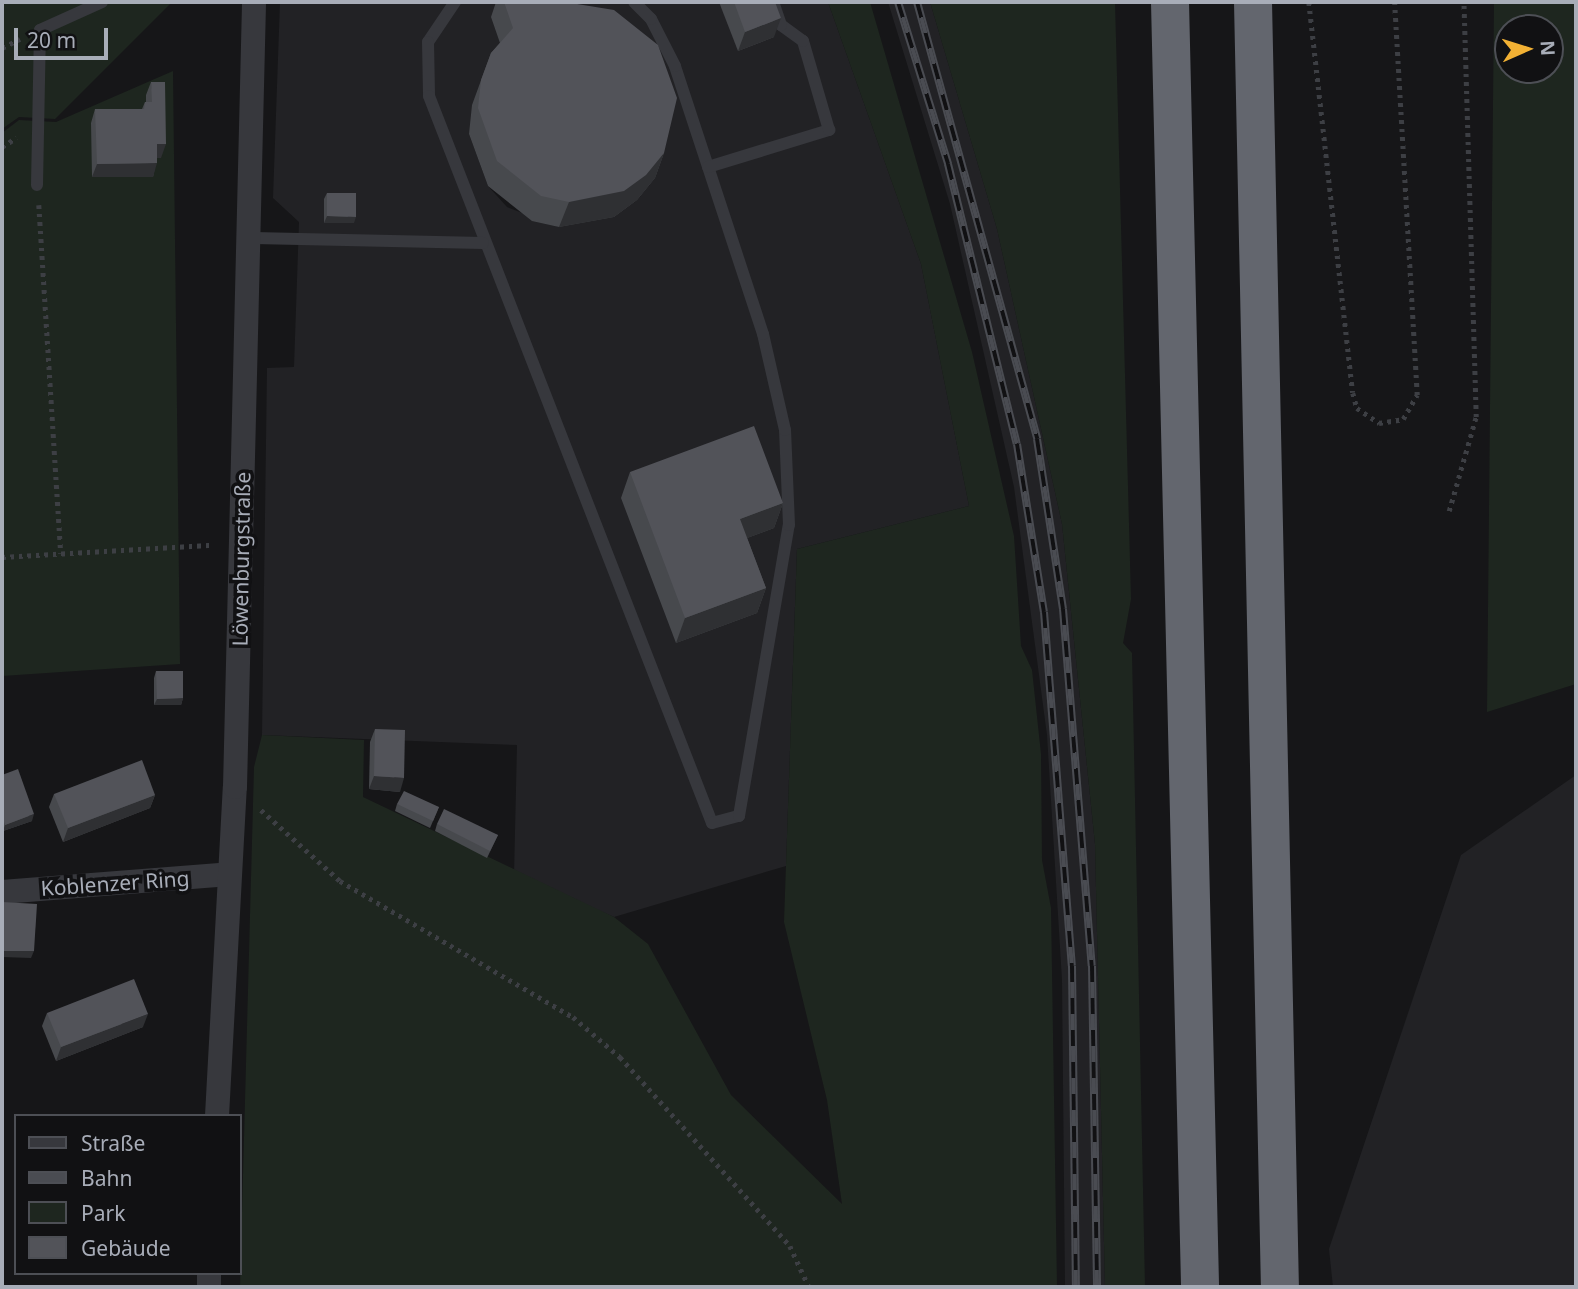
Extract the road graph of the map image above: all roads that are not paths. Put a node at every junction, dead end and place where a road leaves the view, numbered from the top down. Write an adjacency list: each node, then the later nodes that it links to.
1 (102, 2): 9 (lane)
2 (254, 2): 10 (street, Löwenburgstraße)
3 (454, 2): 11 (lane)
4 (634, 2): 8 (lane)
5 (773, 2): 8 (lane)
6 (1170, 2): 15 (highway)
7 (1252, 2): 16 (highway)
8 (708, 167): 11 (lane)
9 (37, 185)
10 (249, 238): 11 (lane); 12 (street, Löwenburgstraße)
11 (483, 243)
12 (229, 874): 13 (street, Koblenzer Ring); 14 (street, Löwenburgstraße)
13 (2, 892)
14 (217, 1114)
15 (1200, 1287)
16 (1280, 1287)

